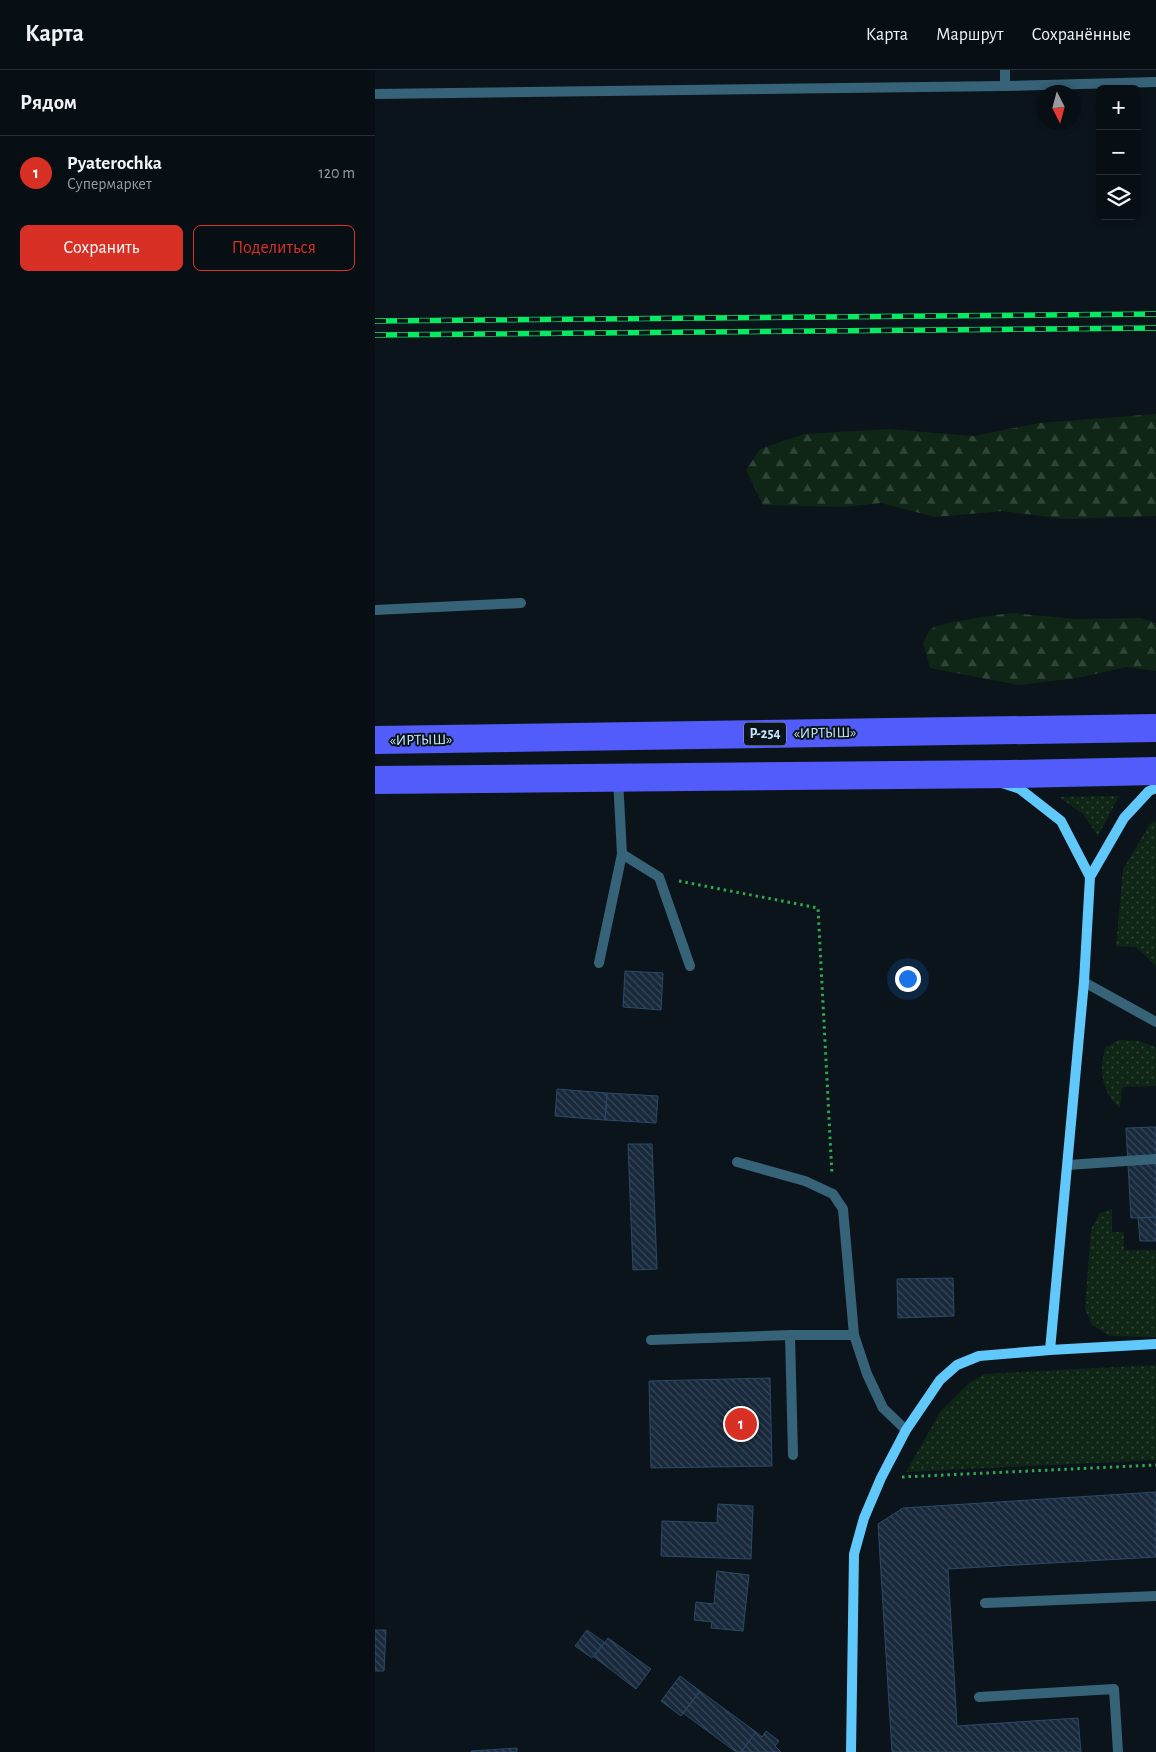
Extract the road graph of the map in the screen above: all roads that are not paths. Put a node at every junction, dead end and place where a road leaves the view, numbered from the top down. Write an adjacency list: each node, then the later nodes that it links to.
1 (1005, 70): 3 (street)
2 (1156, 82): 3 (street)
3 (1005, 86): 4 (street)
4 (375, 94)
5 (521, 603): 6 (street)
6 (375, 610)
7 (1156, 728): 8 (main road, «ИРТЫШ» / Р-254)
8 (375, 740)
9 (1156, 771): 10 (main road)
10 (973, 774): 11 (main road); 15 (street)
11 (618, 778): 12 (main road); 14 (street)
12 (375, 780)
13 (1156, 788): 15 (street)
14 (622, 854): 16 (street); 17 (street)
15 (1091, 877): 18 (street)
16 (599, 962)
17 (690, 966)
18 (1084, 982): 19 (street); 22 (street)
19 (1156, 1022)
20 (1156, 1159): 22 (street)
21 (737, 1162): 24 (street)
22 (1068, 1165): 27 (street)
23 (790, 1335): 24 (street); 25 (street); 29 (street)
24 (854, 1335): 28 (street)
25 (651, 1340)
26 (1156, 1344): 27 (street)
27 (1050, 1350): 28 (street)
28 (906, 1430): 33 (street)
29 (793, 1456)
30 (1156, 1596): 31 (street)
31 (985, 1603)
32 (979, 1697): 34 (street)
33 (851, 1752)
34 (1118, 1752)

